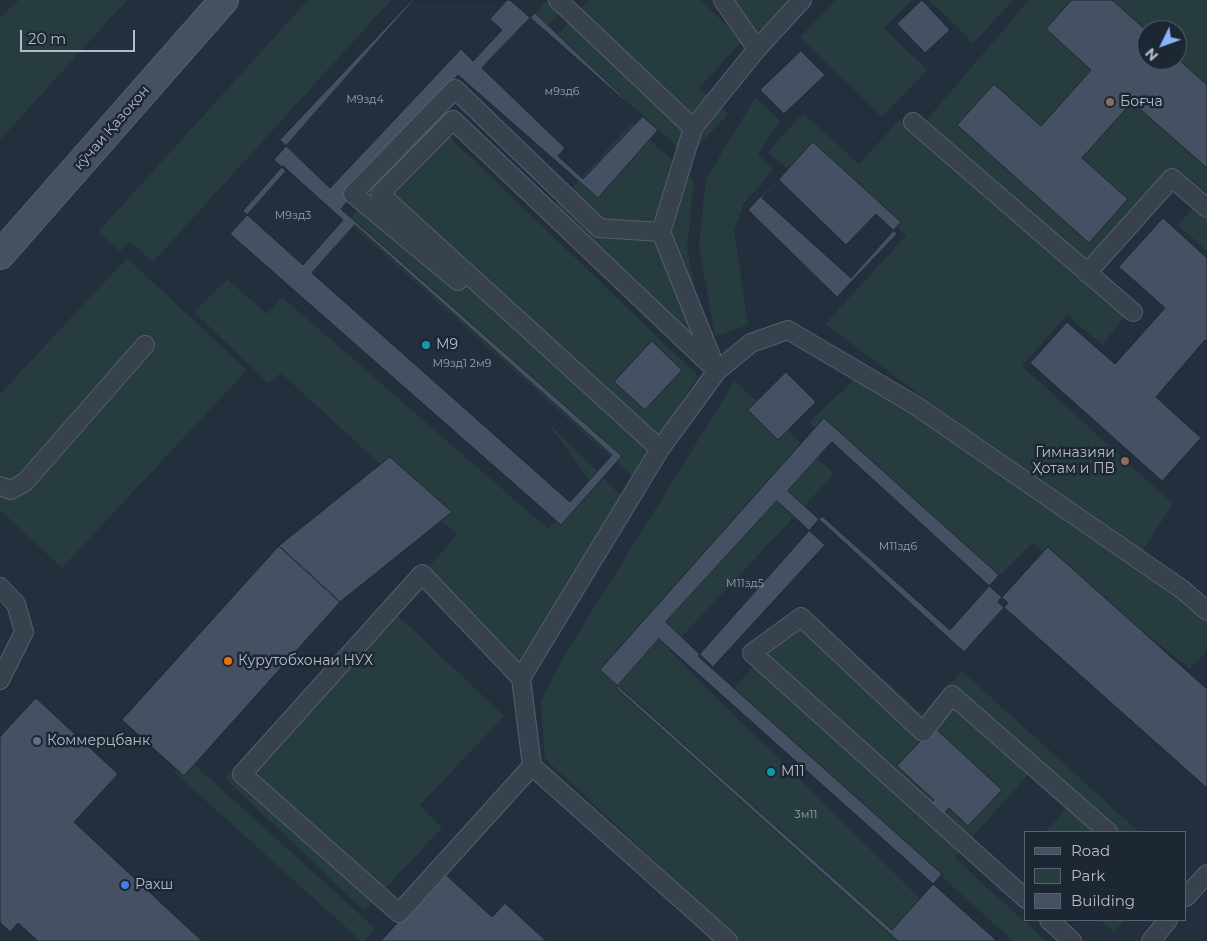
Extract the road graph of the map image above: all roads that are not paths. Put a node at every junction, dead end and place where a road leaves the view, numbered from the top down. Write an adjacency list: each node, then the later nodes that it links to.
1 (224, 0): 10 (street, кӯчаи Қазоқон)
2 (558, 0): 7 (lane)
3 (724, 0): 5 (lane)
4 (802, 0): 5 (lane)
5 (757, 49): 7 (lane)
6 (913, 122): 11 (lane)
7 (693, 128): 9 (lane)
8 (1207, 208): 11 (lane)
9 (661, 232): 14 (lane); 15 (lane)
10 (0, 255)
11 (1088, 273): 12 (lane)
12 (1132, 312)
13 (144, 345): 16 (lane)
14 (717, 371): 15 (lane); 15 (lane); 18 (lane)
15 (660, 449): 19 (lane)
16 (0, 486)
17 (0, 587): 20 (lane)
18 (1207, 611)
19 (521, 678): 21 (lane); 21 (lane)
20 (0, 680)
21 (532, 766): 28 (lane)
22 (1107, 831): 25 (lane)
23 (1207, 874): 24 (lane)
24 (1187, 896)
25 (1024, 897)
26 (1050, 921): 29 (lane)
27 (1167, 921): 30 (lane)
28 (728, 941)
29 (1072, 941)
30 (1151, 941)

